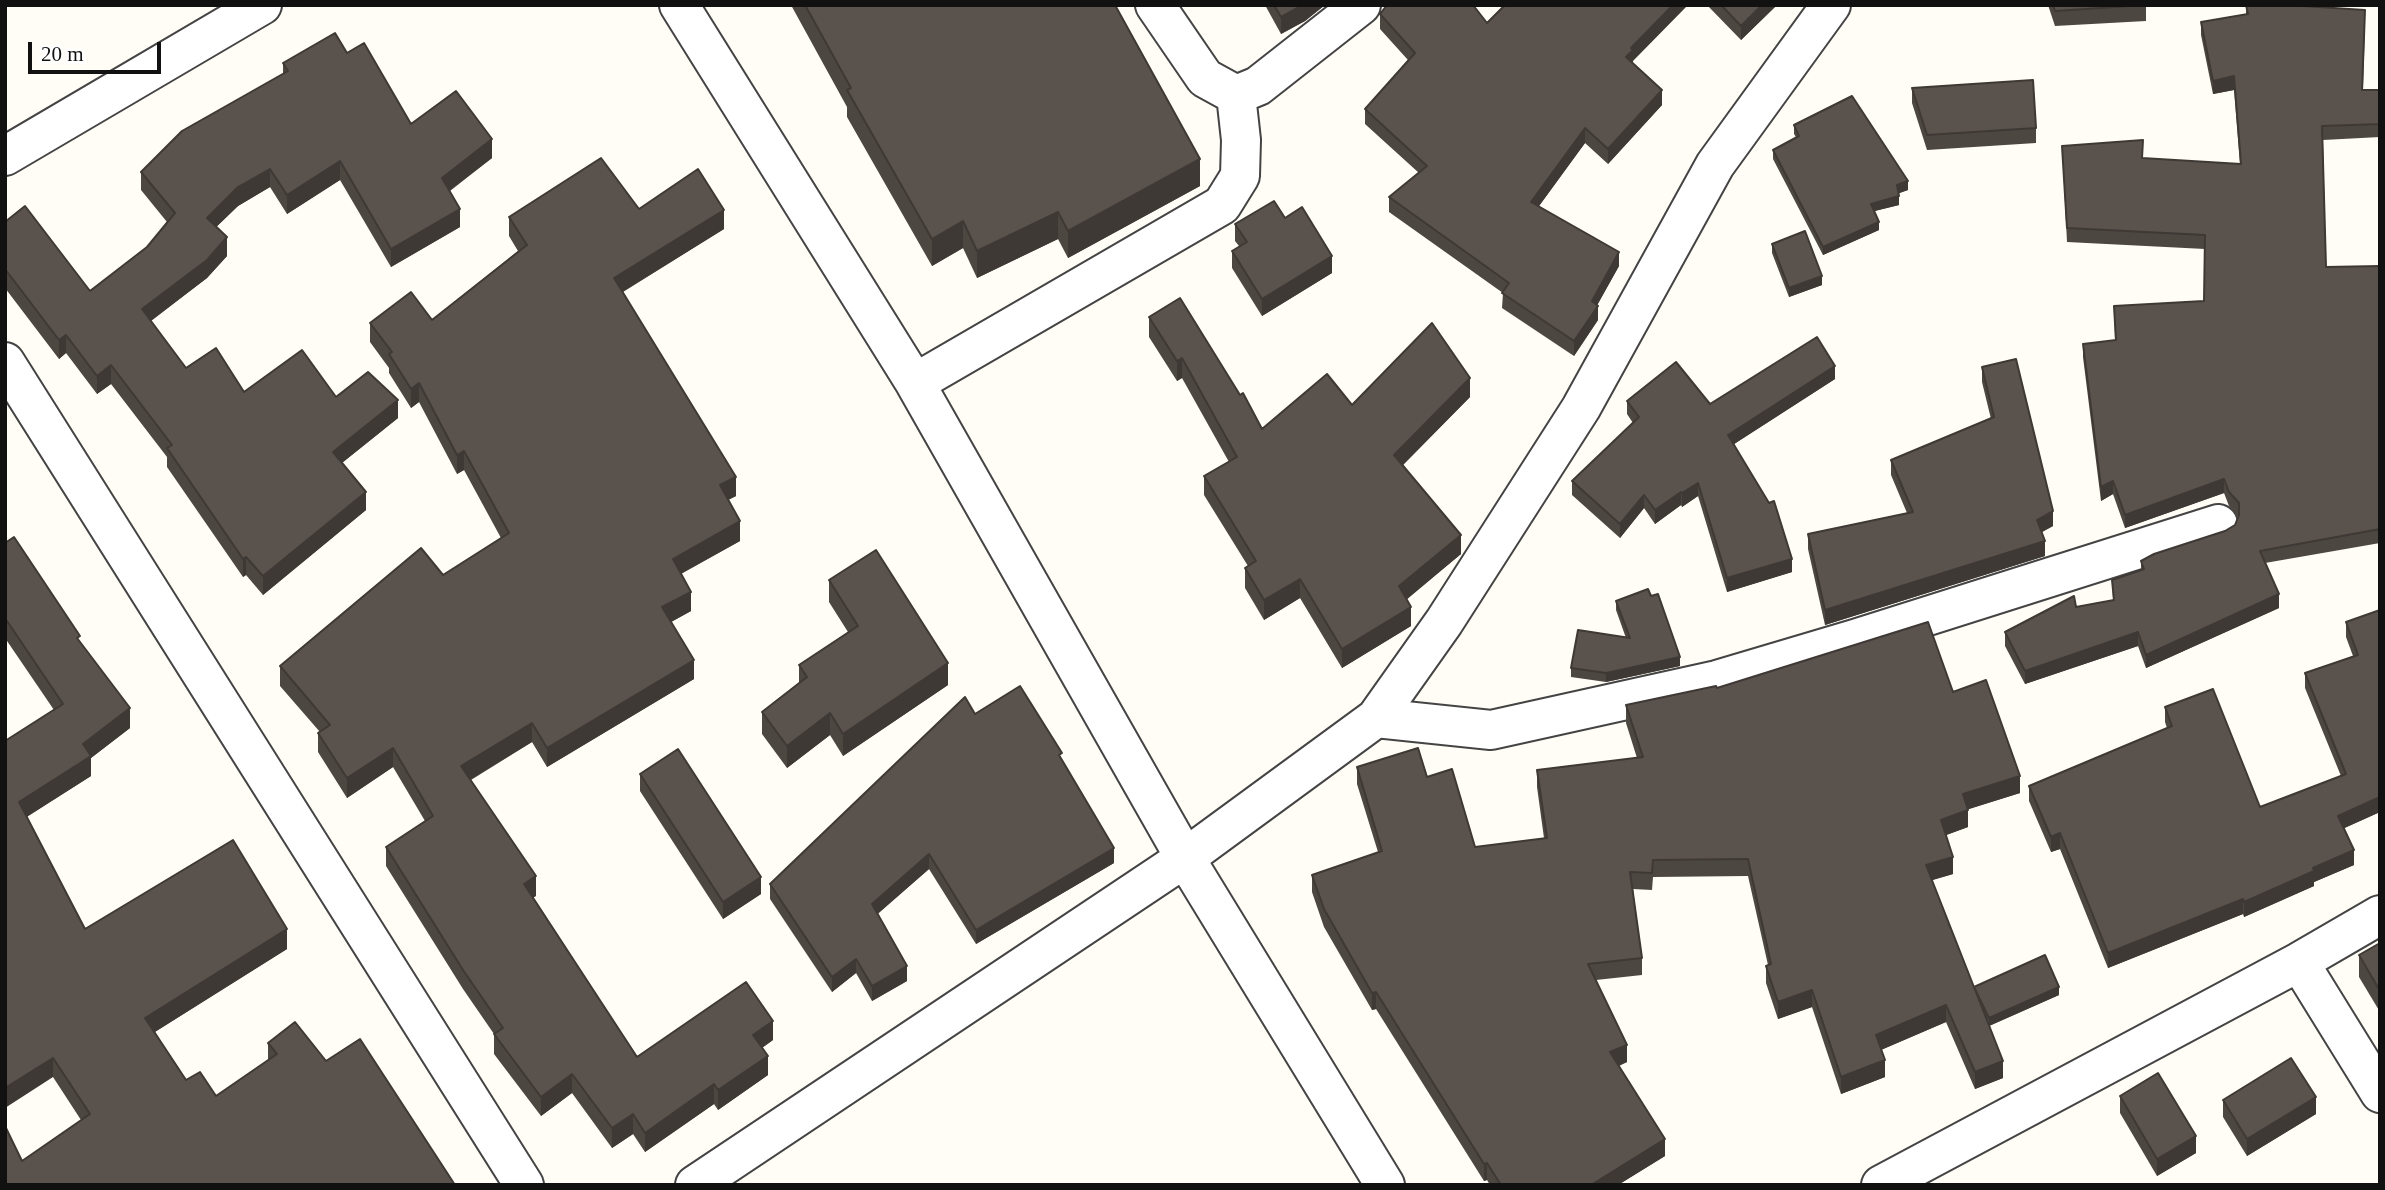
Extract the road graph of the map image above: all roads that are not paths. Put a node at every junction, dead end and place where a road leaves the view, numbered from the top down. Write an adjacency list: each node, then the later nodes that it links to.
1 (262, 5): 7 (street)
2 (679, 5): 9 (street)
3 (1155, 5): 6 (street)
4 (1361, 5): 6 (street)
5 (1831, 5): 11 (street)
6 (1236, 95): 9 (street)
7 (5, 156)
8 (5, 362): 17 (street)
9 (915, 383): 12 (street)
10 (2218, 524): 11 (street)
11 (1376, 718): 12 (street)
12 (1185, 858): 18 (street); 19 (street)
13 (2380, 915): 14 (street)
14 (2300, 962): 15 (street); 16 (street)
15 (2380, 1093)
16 (1887, 1183)
17 (524, 1185)
18 (695, 1185)
19 (1385, 1185)

